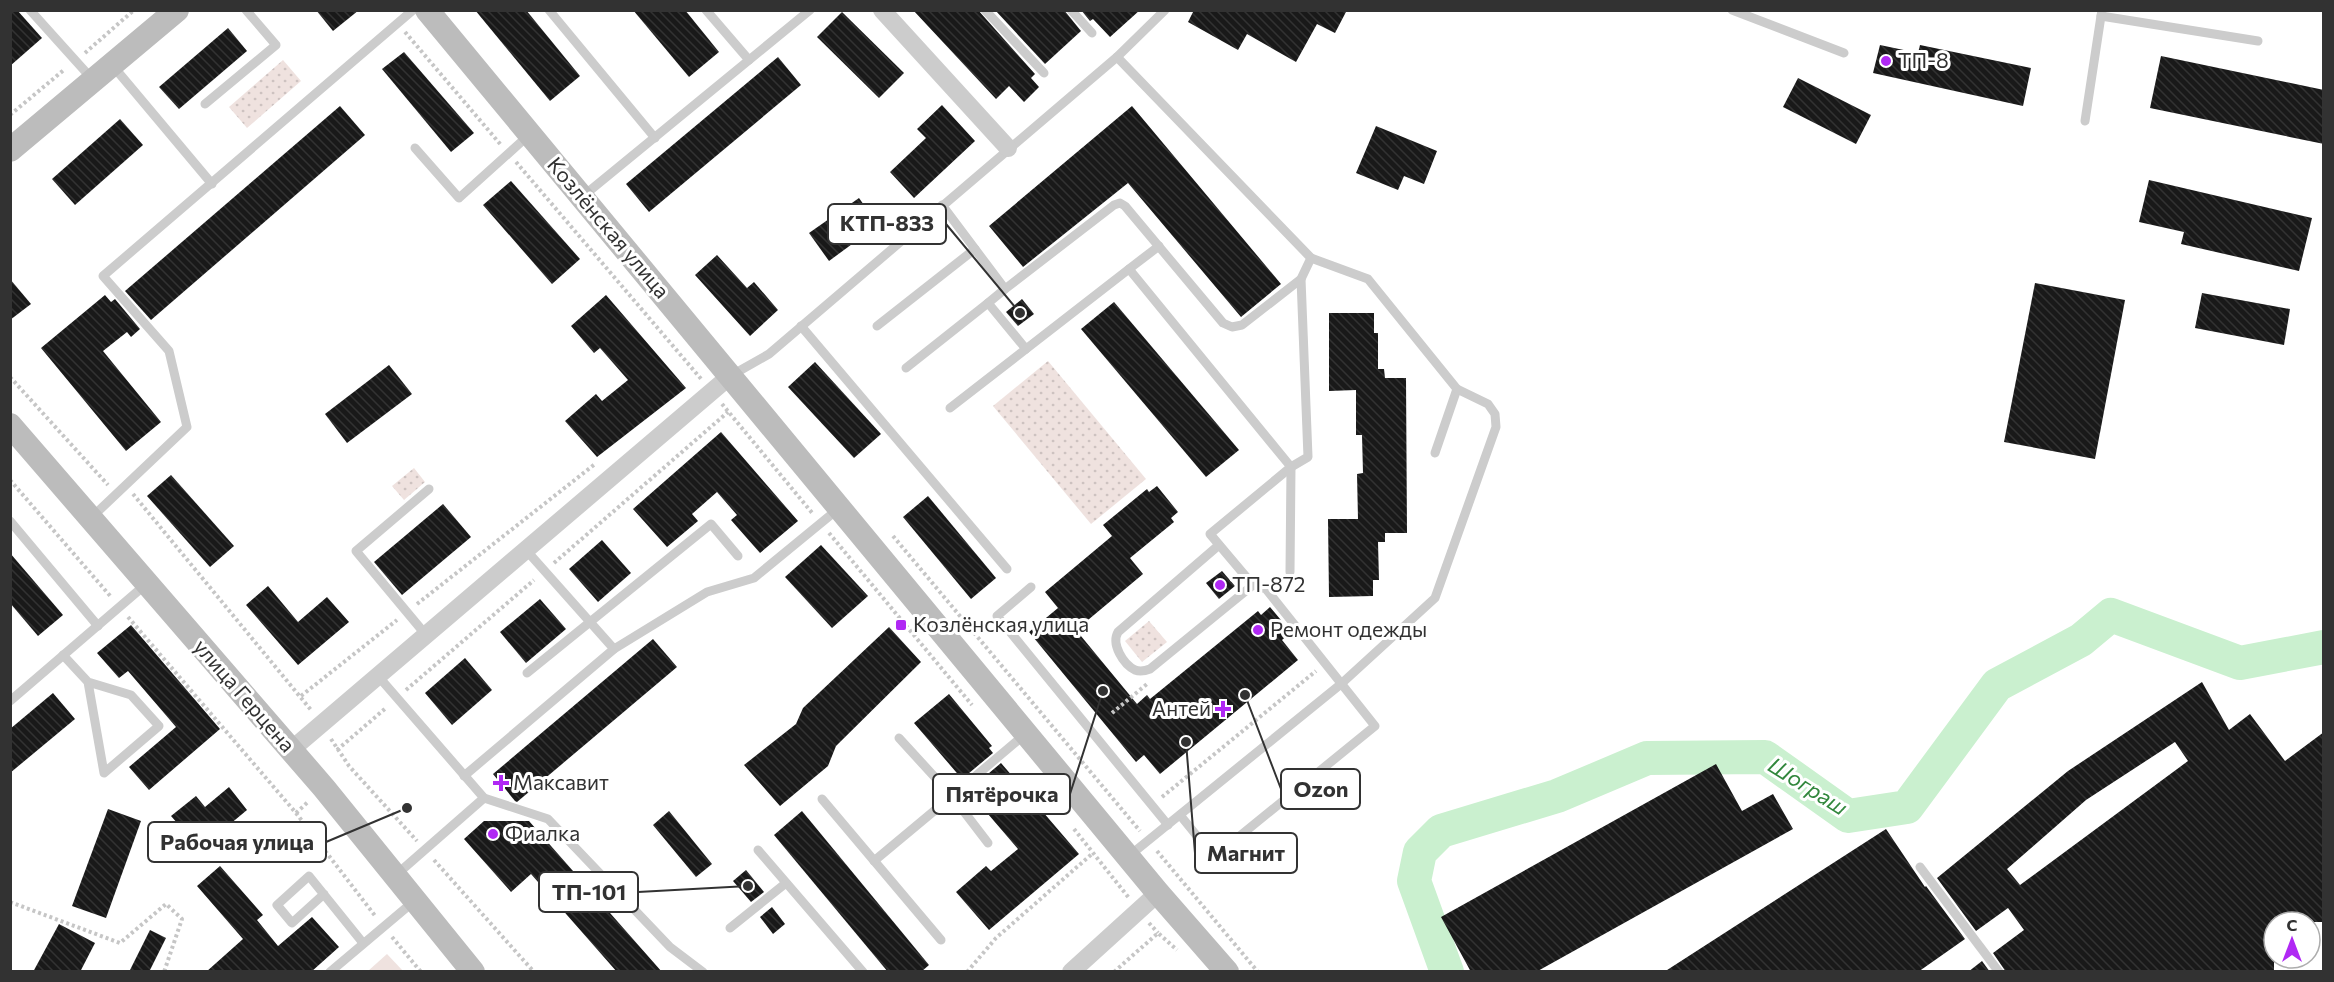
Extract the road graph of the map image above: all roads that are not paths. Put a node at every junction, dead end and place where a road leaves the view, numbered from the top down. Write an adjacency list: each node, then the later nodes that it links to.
1 (30, 10): 22 (lane)
2 (246, 10): 23 (lane)
3 (413, 10): 30 (lane)
4 (427, 10): 25 (street, Козлёнская улица)
5 (549, 10): 26 (lane)
6 (706, 10): 19 (lane)
7 (810, 10): 19 (lane)
8 (882, 10): 29 (street)
9 (985, 10): 21 (lane)
10 (1071, 10): 15 (lane)
11 (1165, 10): 18 (lane)
12 (1732, 10): 17 (lane)
13 (169, 13): 20 (street)
14 (2101, 13): 16 (lane); 24 (lane)
15 (1092, 33)
16 (2258, 41)
17 (1844, 52)
18 (1117, 57): 29 (lane); 35 (lane)
19 (749, 60): 26 (lane)
20 (112, 65): 22 (street); 30 (lane)
21 (1044, 73)
22 (93, 81): 27 (street)
23 (205, 104)
24 (2085, 121)
25 (530, 134): 28 (lane); 31 (street, Козлёнская улица)
26 (655, 138): 31 (lane)
27 (13, 143)
28 (415, 148)
29 (1008, 148): 32 (lane)
30 (212, 184): 52 (lane)
31 (582, 197): 44 (street, Козлёнская улица)
32 (942, 206): 34 (lane); 40 (lane)
33 (1159, 246): 36 (lane); 37 (lane); 38 (lane)
34 (975, 249): 38 (lane); 41 (lane)
35 (1311, 258): 37 (lane); 45 (lane)
36 (1129, 269): 42 (lane); 49 (lane)
37 (1301, 279): 49 (lane)
38 (1005, 290): 39 (lane)
39 (988, 303): 42 (lane); 43 (lane)
40 (801, 326): 44 (lane); 57 (lane)
41 (877, 327)
42 (1026, 349): 46 (lane)
43 (906, 368)
44 (725, 370): 51 (street, Козлёнская улица); 55 (street)
45 (1457, 389): 48 (lane); 70 (lane)
46 (950, 408)
47 (10, 425): 52 (street, улица Герцена)
48 (1435, 453)
49 (1291, 467): 54 (lane); 58 (lane)
50 (429, 489): 64 (lane)
51 (840, 508): 65 (lane); 72 (street, Козлёнская улица)
52 (91, 518): 59 (street, улица Герцена)
53 (10, 522): 63 (lane)
54 (1219, 545): 60 (lane); 60 (lane)
55 (526, 550): 62 (lane); 64 (street)
56 (738, 556): 62 (lane)
57 (1007, 569)
58 (1290, 572)
59 (147, 584): 63 (lane); 74 (street, улица Герцена)
60 (1253, 585): 70 (lane)
61 (1031, 587): 80 (lane)
62 (590, 622): 65 (lane); 67 (lane)
63 (98, 626): 66 (lane)
64 (426, 635): 68 (street)
65 (614, 650): 75 (lane)
66 (63, 655): 69 (lane); 71 (lane)
67 (527, 673)
68 (378, 676): 74 (street); 75 (lane)
69 (88, 682): 69 (lane)
70 (1341, 684): 79 (lane); 79 (lane)
71 (10, 701)
72 (1026, 733): 76 (lane); 83 (street, Козлёнская улица)
73 (899, 738): 76 (lane)
74 (291, 750): 86 (street, улица Герцена)
75 (464, 776): 77 (lane)
76 (952, 796): 81 (lane); 84 (lane)
77 (484, 798): 86 (lane); 96 (lane)
78 (822, 799): 84 (lane)
79 (1180, 815): 80 (lane)
80 (1168, 825): 83 (lane)
81 (988, 843)
82 (758, 850): 87 (lane)
83 (1128, 857): 88 (street, Козлёнская улица)
84 (874, 861): 92 (lane)
85 (1920, 867): 100 (lane)
86 (396, 875): 90 (street, улица Герцена)
87 (786, 883): 91 (lane); 97 (lane)
88 (1158, 893): 98 (street); 99 (street, Козлёнская улица)
89 (324, 894): 89 (lane); 93 (lane)
90 (415, 900): 93 (lane); 95 (street, улица Герцена)
91 (730, 928)
92 (941, 940)
93 (363, 943): 94 (lane)
94 (330, 972)
95 (472, 972)
96 (703, 972)
97 (863, 972)
98 (1071, 972)
99 (1227, 972)
100 (1999, 972)

